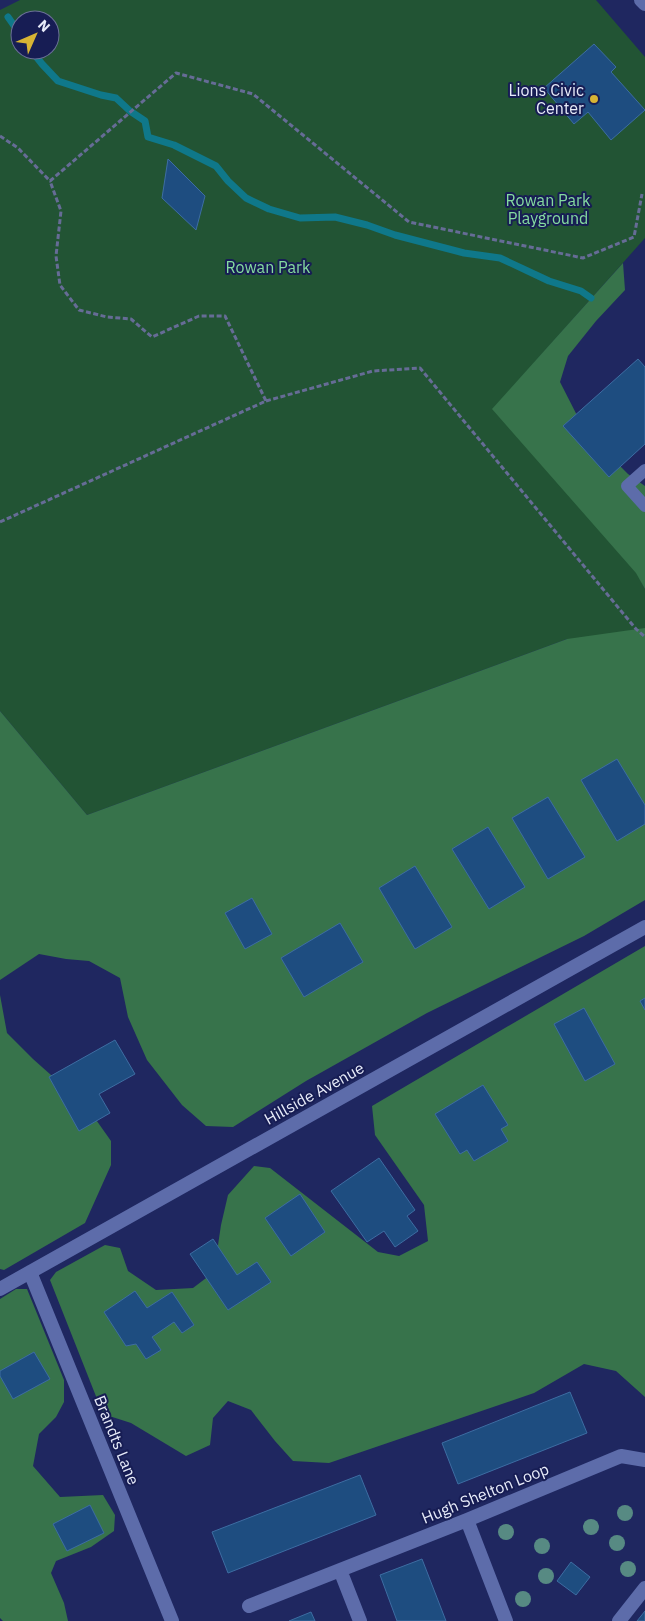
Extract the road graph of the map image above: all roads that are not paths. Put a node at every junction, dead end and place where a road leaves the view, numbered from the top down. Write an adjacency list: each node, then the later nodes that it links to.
1 (641, 0): 2 (street)
2 (645, 4)
3 (645, 470): 4 (lane)
4 (645, 506)
5 (645, 927): 6 (street, Hillside Avenue)
6 (30, 1272): 7 (street, Hillside Avenue); 13 (street, Brandts Lane)
7 (0, 1288)
8 (645, 1460): 9 (street, Hugh Shelton Loop)
9 (467, 1520): 10 (street, Hugh Shelton Loop); 15 (street)
10 (340, 1570): 12 (street, Hugh Shelton Loop); 14 (street)
11 (645, 1588): 16 (street)
12 (249, 1606)
13 (172, 1621)
14 (360, 1621)
15 (506, 1621)
16 (619, 1621)

